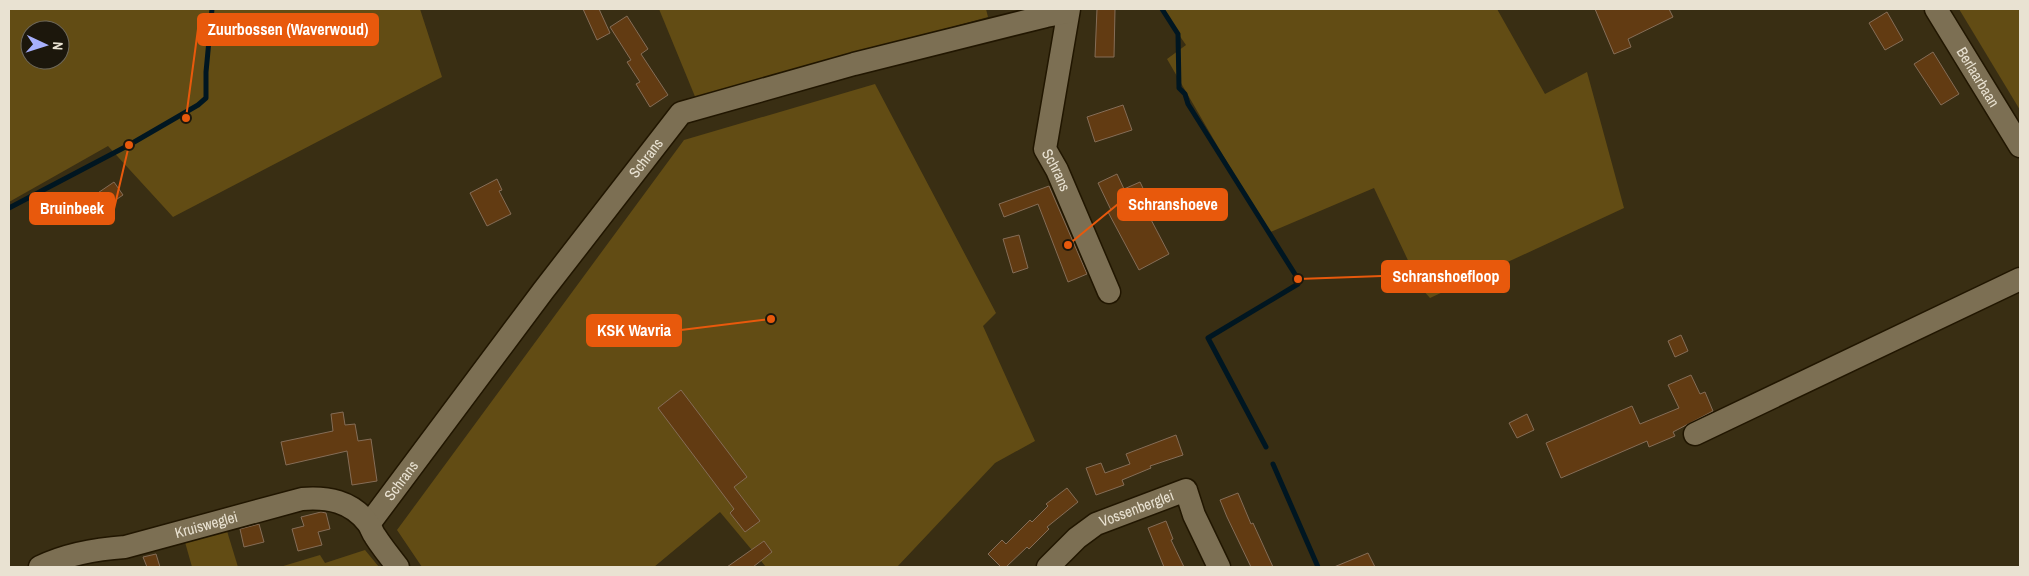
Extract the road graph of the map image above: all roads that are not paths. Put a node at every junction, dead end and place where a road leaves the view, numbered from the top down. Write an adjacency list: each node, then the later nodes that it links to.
1 (1936, 9): 3 (street, Berlaarbaan)
2 (1069, 10): 5 (street, Schrans); 7 (street, Schrans)
3 (2020, 146)
4 (2020, 279): 6 (street)
5 (1109, 292)
6 (1695, 434)
7 (369, 524): 8 (street, Kruisweglei); 9 (street, Kruisweglei)
8 (40, 567)
9 (398, 567)
10 (1048, 567): 11 (street, Vossenberglei)
11 (1219, 567)

